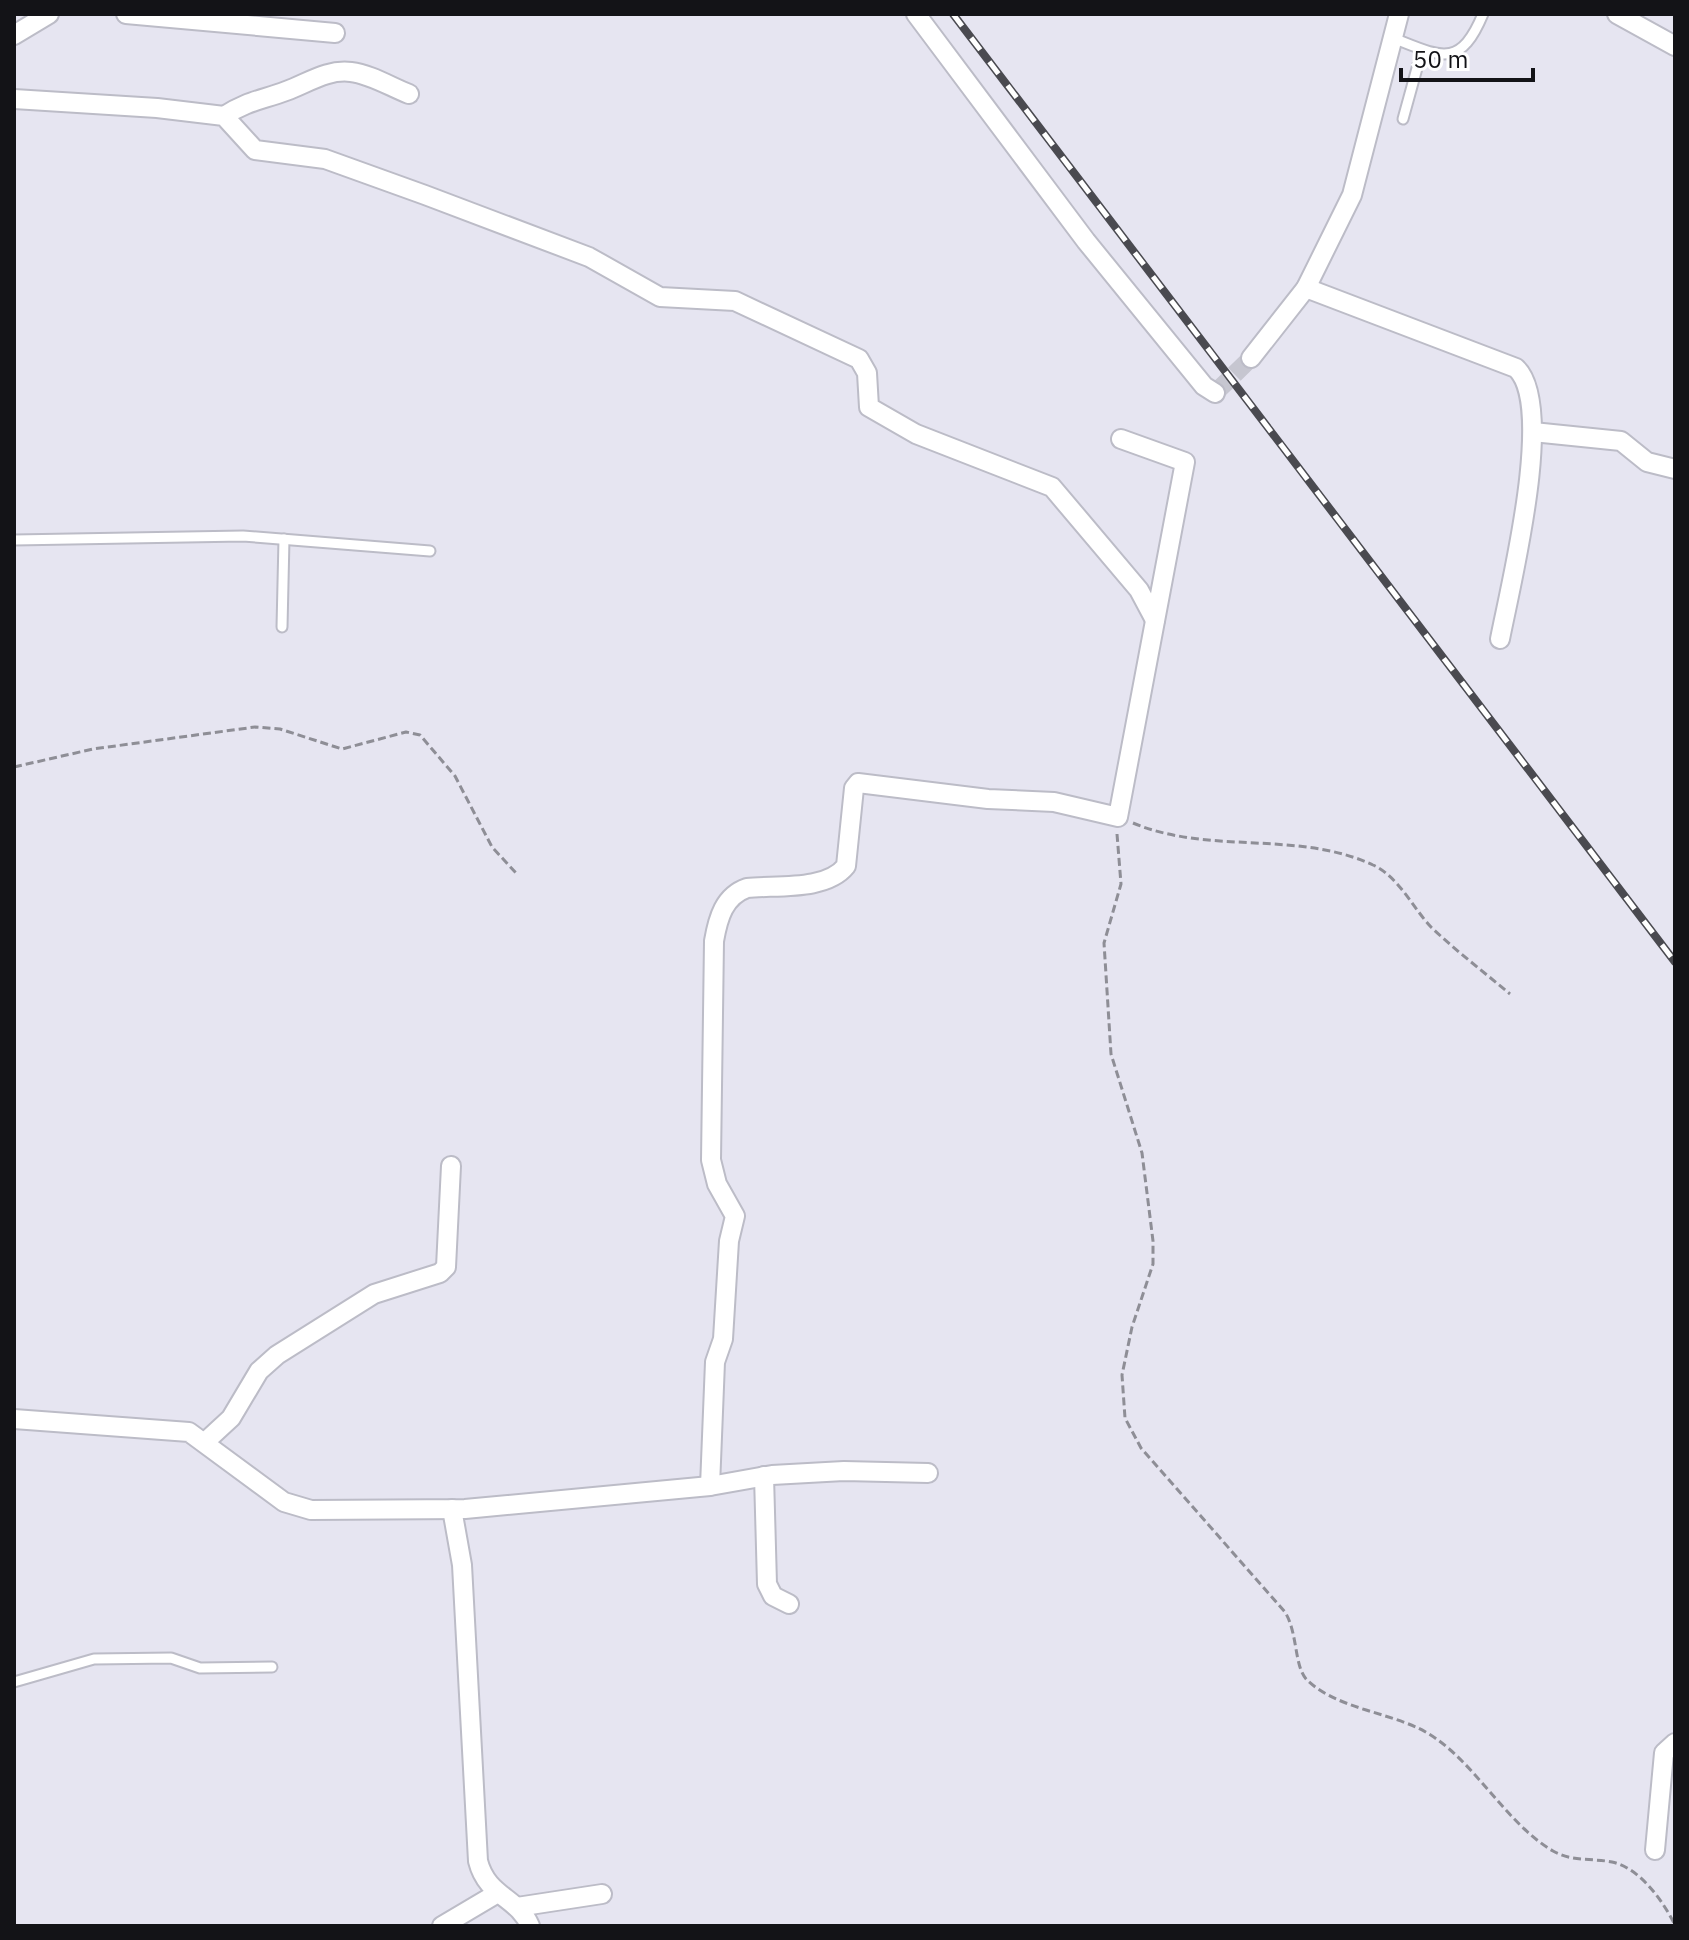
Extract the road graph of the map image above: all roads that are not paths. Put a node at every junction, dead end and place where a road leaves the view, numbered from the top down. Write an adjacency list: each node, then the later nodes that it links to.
1 (49, 14): 8 (street)
2 (126, 14): 7 (street)
3 (916, 14): 18 (street)
4 (1399, 14): 9 (street)
5 (1483, 14): 11 (lane)
6 (1617, 14): 10 (street)
7 (335, 33)
8 (14, 35)
9 (1393, 38): 11 (lane); 16 (street)
10 (1675, 46)
11 (1422, 50): 15 (lane)
12 (409, 94): 14 (street)
13 (14, 99): 14 (street)
14 (224, 116): 25 (street)
15 (1403, 119)
16 (1306, 288): 17 (street); 19 (street)
17 (1251, 358)
18 (1215, 393)
19 (1533, 432): 21 (street); 27 (street)
20 (1121, 439): 25 (street)
21 (1675, 469)
22 (284, 539): 23 (lane); 24 (lane); 26 (lane)
23 (14, 540)
24 (430, 551)
25 (1155, 620): 33 (street)
26 (282, 627)
27 (1500, 639)
28 (451, 1166): 30 (street)
29 (14, 1419): 30 (street)
30 (205, 1442): 34 (street)
31 (928, 1473): 32 (street)
32 (764, 1476): 33 (street); 35 (street)
33 (710, 1486): 34 (street)
34 (452, 1509): 40 (street)
35 (789, 1604)
36 (272, 1667): 37 (lane)
37 (14, 1682)
38 (1675, 1743): 39 (street)
39 (1655, 1850)
40 (496, 1894): 42 (street); 43 (street)
41 (602, 1894): 42 (street)
42 (517, 1907): 44 (street)
43 (442, 1926)
44 (530, 1926)

